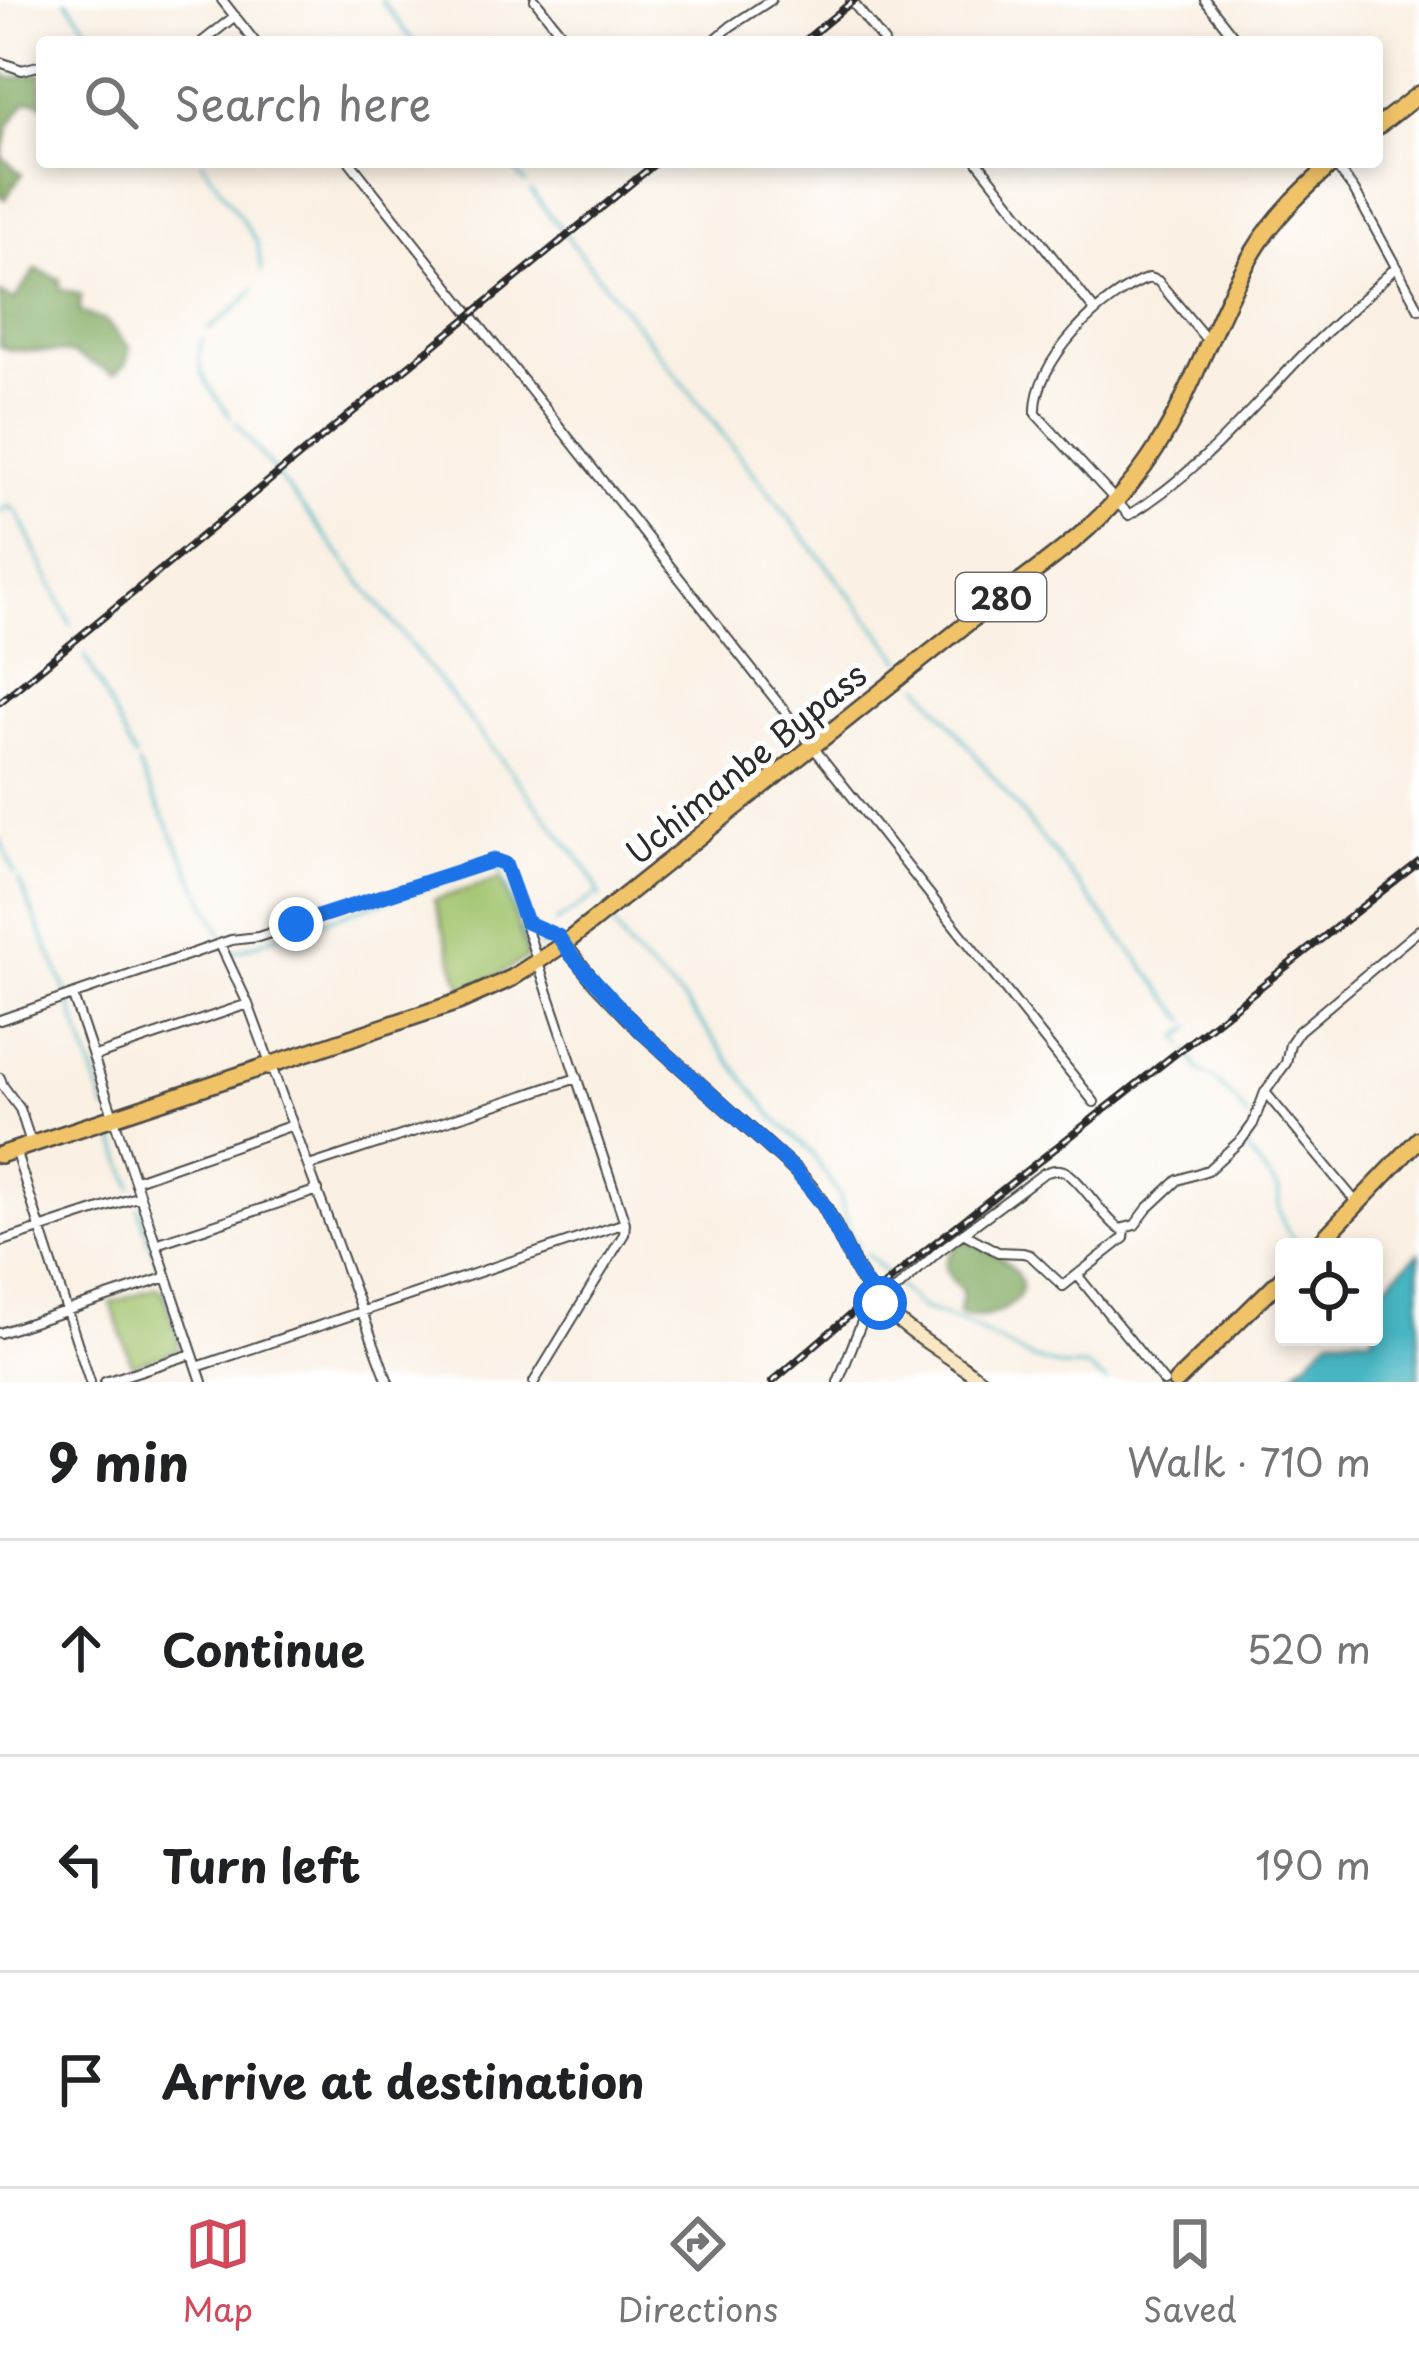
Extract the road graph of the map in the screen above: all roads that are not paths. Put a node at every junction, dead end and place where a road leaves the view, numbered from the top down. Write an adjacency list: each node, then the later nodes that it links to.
1 (222, 0): 6 (street)
2 (535, 0): 9 (street)
3 (771, 0): 10 (street)
4 (851, 0): 11 (street)
5 (1205, 0): 12 (street)
6 (235, 16): 7 (street); 8 (street)
7 (210, 36)
8 (250, 36)
9 (563, 36)
10 (720, 36)
11 (879, 36)
12 (1233, 36)
13 (0, 62): 14 (street)
14 (36, 66)
15 (1419, 94): 16 (highway)
16 (1383, 123)
17 (355, 168): 26 (street)
18 (983, 168): 23 (street)
19 (1327, 168): 24 (highway, Uchimanbe Bypass / 280)
20 (1338, 168): 21 (street)
21 (1395, 268): 22 (street); 25 (street)
22 (1419, 309)
23 (1095, 311): 24 (street); 25 (street)
24 (1208, 341): 25 (highway, Uchimanbe Bypass / 280)
25 (1117, 502): 26 (highway, Uchimanbe Bypass / 280)
26 (812, 746): 30 (highway, Uchimanbe Bypass / 280); 40 (street)
27 (526, 922): 29 (street); 30 (street); 31 (street)
28 (1419, 930): 39 (street)
29 (220, 944): 32 (street); 33 (street)
30 (564, 944): 31 (highway, Uchimanbe Bypass / 280); 60 (street)
31 (538, 962): 36 (highway, Uchimanbe Bypass / 280); 38 (street)
32 (74, 996): 34 (street); 35 (street)
33 (248, 1004): 35 (street); 36 (street)
34 (0, 1019)
35 (94, 1056): 41 (street)
36 (269, 1064): 41 (highway, Uchimanbe Bypass / 280); 42 (street)
37 (0, 1078): 44 (street)
38 (578, 1078): 45 (street); 50 (street)
39 (1265, 1092): 49 (street); 52 (street)
40 (1094, 1102)
41 (115, 1117): 44 (highway, Uchimanbe Bypass / 280); 46 (street)
42 (293, 1125): 45 (street); 46 (street)
43 (1419, 1138): 49 (highway)
44 (15, 1149): 51 (street)
45 (309, 1166): 47 (street)
46 (135, 1180): 48 (street)
47 (318, 1190): 56 (street); 62 (street)
48 (140, 1196): 51 (street); 56 (street)
49 (1357, 1204): 54 (highway)
50 (625, 1223): 62 (street); 70 (street)
51 (41, 1228): 55 (street); 61 (street)
52 (1125, 1229): 53 (street); 57 (street)
53 (963, 1233): 57 (street); 60 (street)
54 (1325, 1238)
55 (0, 1242)
56 (156, 1244): 58 (street)
57 (1078, 1276): 73 (street)
58 (167, 1277): 61 (street); 64 (street)
59 (1275, 1284): 74 (highway)
60 (880, 1303): 71 (street); 72 (street)
61 (68, 1311): 63 (street); 66 (street)
62 (362, 1312): 65 (street); 69 (street)
63 (0, 1333)
64 (192, 1354): 65 (street); 67 (street)
65 (197, 1367): 68 (street)
66 (91, 1382)
67 (105, 1382)
68 (202, 1382)
69 (388, 1382)
70 (534, 1382)
71 (838, 1382)
72 (983, 1382)
73 (1164, 1382)
74 (1176, 1382)

